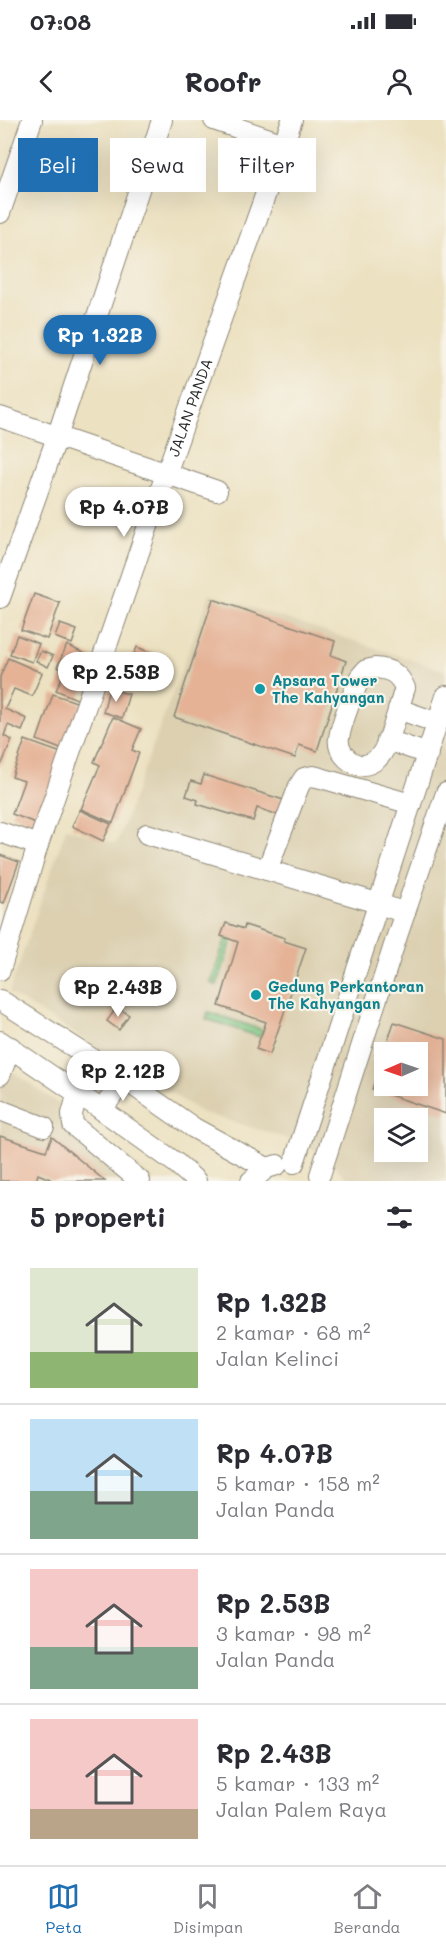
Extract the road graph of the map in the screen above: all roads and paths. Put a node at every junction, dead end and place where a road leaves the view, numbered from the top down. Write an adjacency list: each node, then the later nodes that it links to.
1 (32, 120): 8 (street)
2 (162, 120): 10 (street)
3 (214, 120): 5 (street)
4 (292, 120): 6 (street, JALAN PANDA)
5 (266, 138)
6 (286, 138)
7 (267, 192): 11 (street, JALAN PANDA)
8 (0, 213)
9 (0, 417): 10 (street)
10 (57, 437): 11 (street); 13 (street)
11 (166, 474): 12 (street); 23 (street, JALAN PANDA)
12 (216, 491)
13 (0, 598)
14 (446, 696): 16 (street)
15 (398, 710): 16 (street); 17 (street); 17 (street)
16 (438, 723): 18 (street)
17 (387, 740): 18 (street)
18 (428, 754): 20 (street)
19 (446, 793): 26 (street)
20 (411, 804): 24 (street); 25 (street)
21 (0, 832): 23 (street)
22 (147, 834): 24 (street)
23 (38, 845): 27 (street, JALAN PANDA)
24 (267, 870): 25 (street)
25 (377, 903): 26 (street); 36 (street)
26 (405, 913): 38 (street)
27 (0, 970)
28 (0, 1000): 31 (street)
29 (6, 1044): 30 (street); 32 (street)
30 (0, 1075)
31 (124, 1079): 34 (street); 37 (street)
32 (78, 1092): 34 (street); 39 (street)
33 (0, 1110): 35 (street)
34 (102, 1110): 40 (street)
35 (44, 1127)
36 (294, 1163): 37 (street); 38 (street)
37 (267, 1168): 41 (street)
38 (323, 1178)
39 (140, 1181)
40 (196, 1181)
41 (251, 1181)

